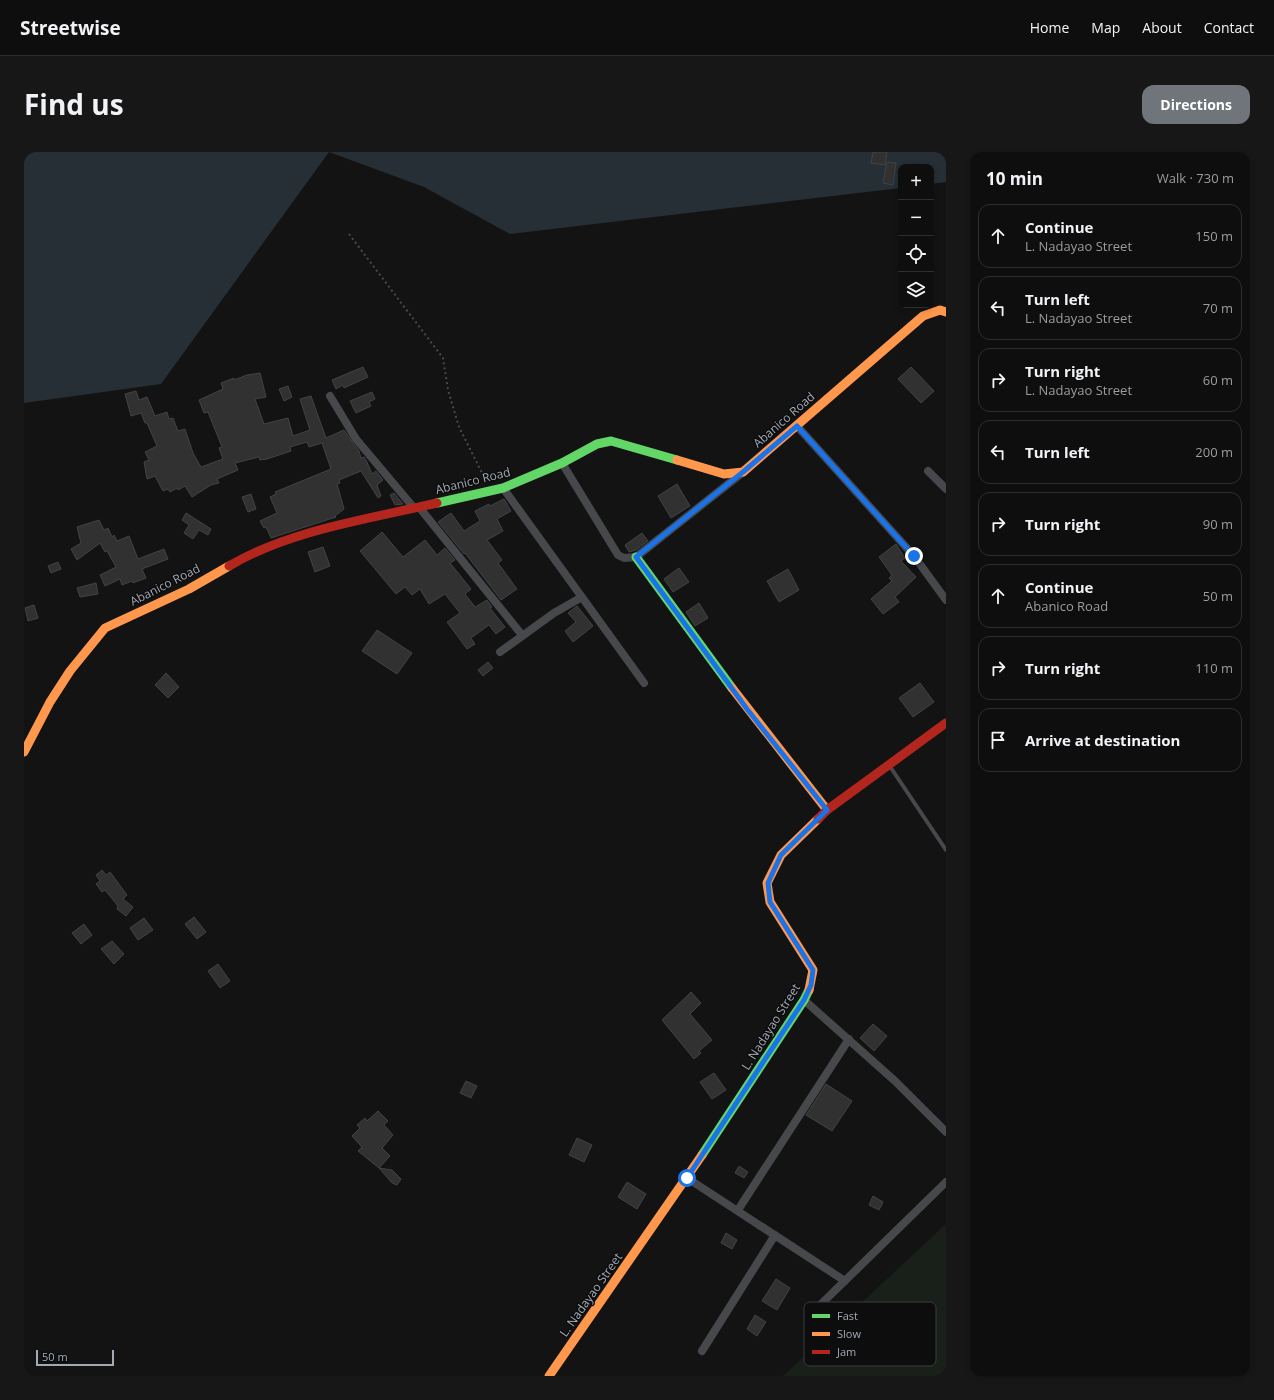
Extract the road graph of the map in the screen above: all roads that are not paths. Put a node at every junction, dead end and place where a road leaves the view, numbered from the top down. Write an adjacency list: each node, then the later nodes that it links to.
1 (946, 312): 3 (street, Abanico Road)
2 (330, 396): 9 (street)
3 (797, 426): 6 (street, Abanico Road); 12 (street)
4 (562, 463): 6 (street, Abanico Road); 7 (street, Abanico Road); 10 (street)
5 (928, 471): 8 (street)
6 (743, 472): 10 (street)
7 (502, 488): 9 (street, Abanico Road); 11 (street)
8 (946, 489)
9 (416, 508): 13 (street); 17 (street, Abanico Road)
10 (636, 557): 19 (street)
11 (582, 597): 13 (street); 15 (street)
12 (946, 600)
13 (522, 635): 14 (street)
14 (500, 652)
15 (644, 683)
16 (946, 723): 18 (street, L. Nadayao Street)
17 (24, 752)
18 (889, 765): 19 (street, L. Nadayao Street); 20 (lane)
19 (827, 810): 21 (street, L. Nadayao Street)
20 (946, 850)
21 (804, 1000): 22 (street); 24 (street, L. Nadayao Street)
22 (849, 1039): 23 (street); 26 (street)
23 (946, 1132)
24 (687, 1178): 26 (street); 31 (street, L. Nadayao Street)
25 (946, 1182): 28 (street)
26 (738, 1210): 27 (street)
27 (775, 1235): 28 (street); 30 (street)
28 (845, 1281): 29 (street)
29 (823, 1302)
30 (702, 1351)
31 (549, 1376)

